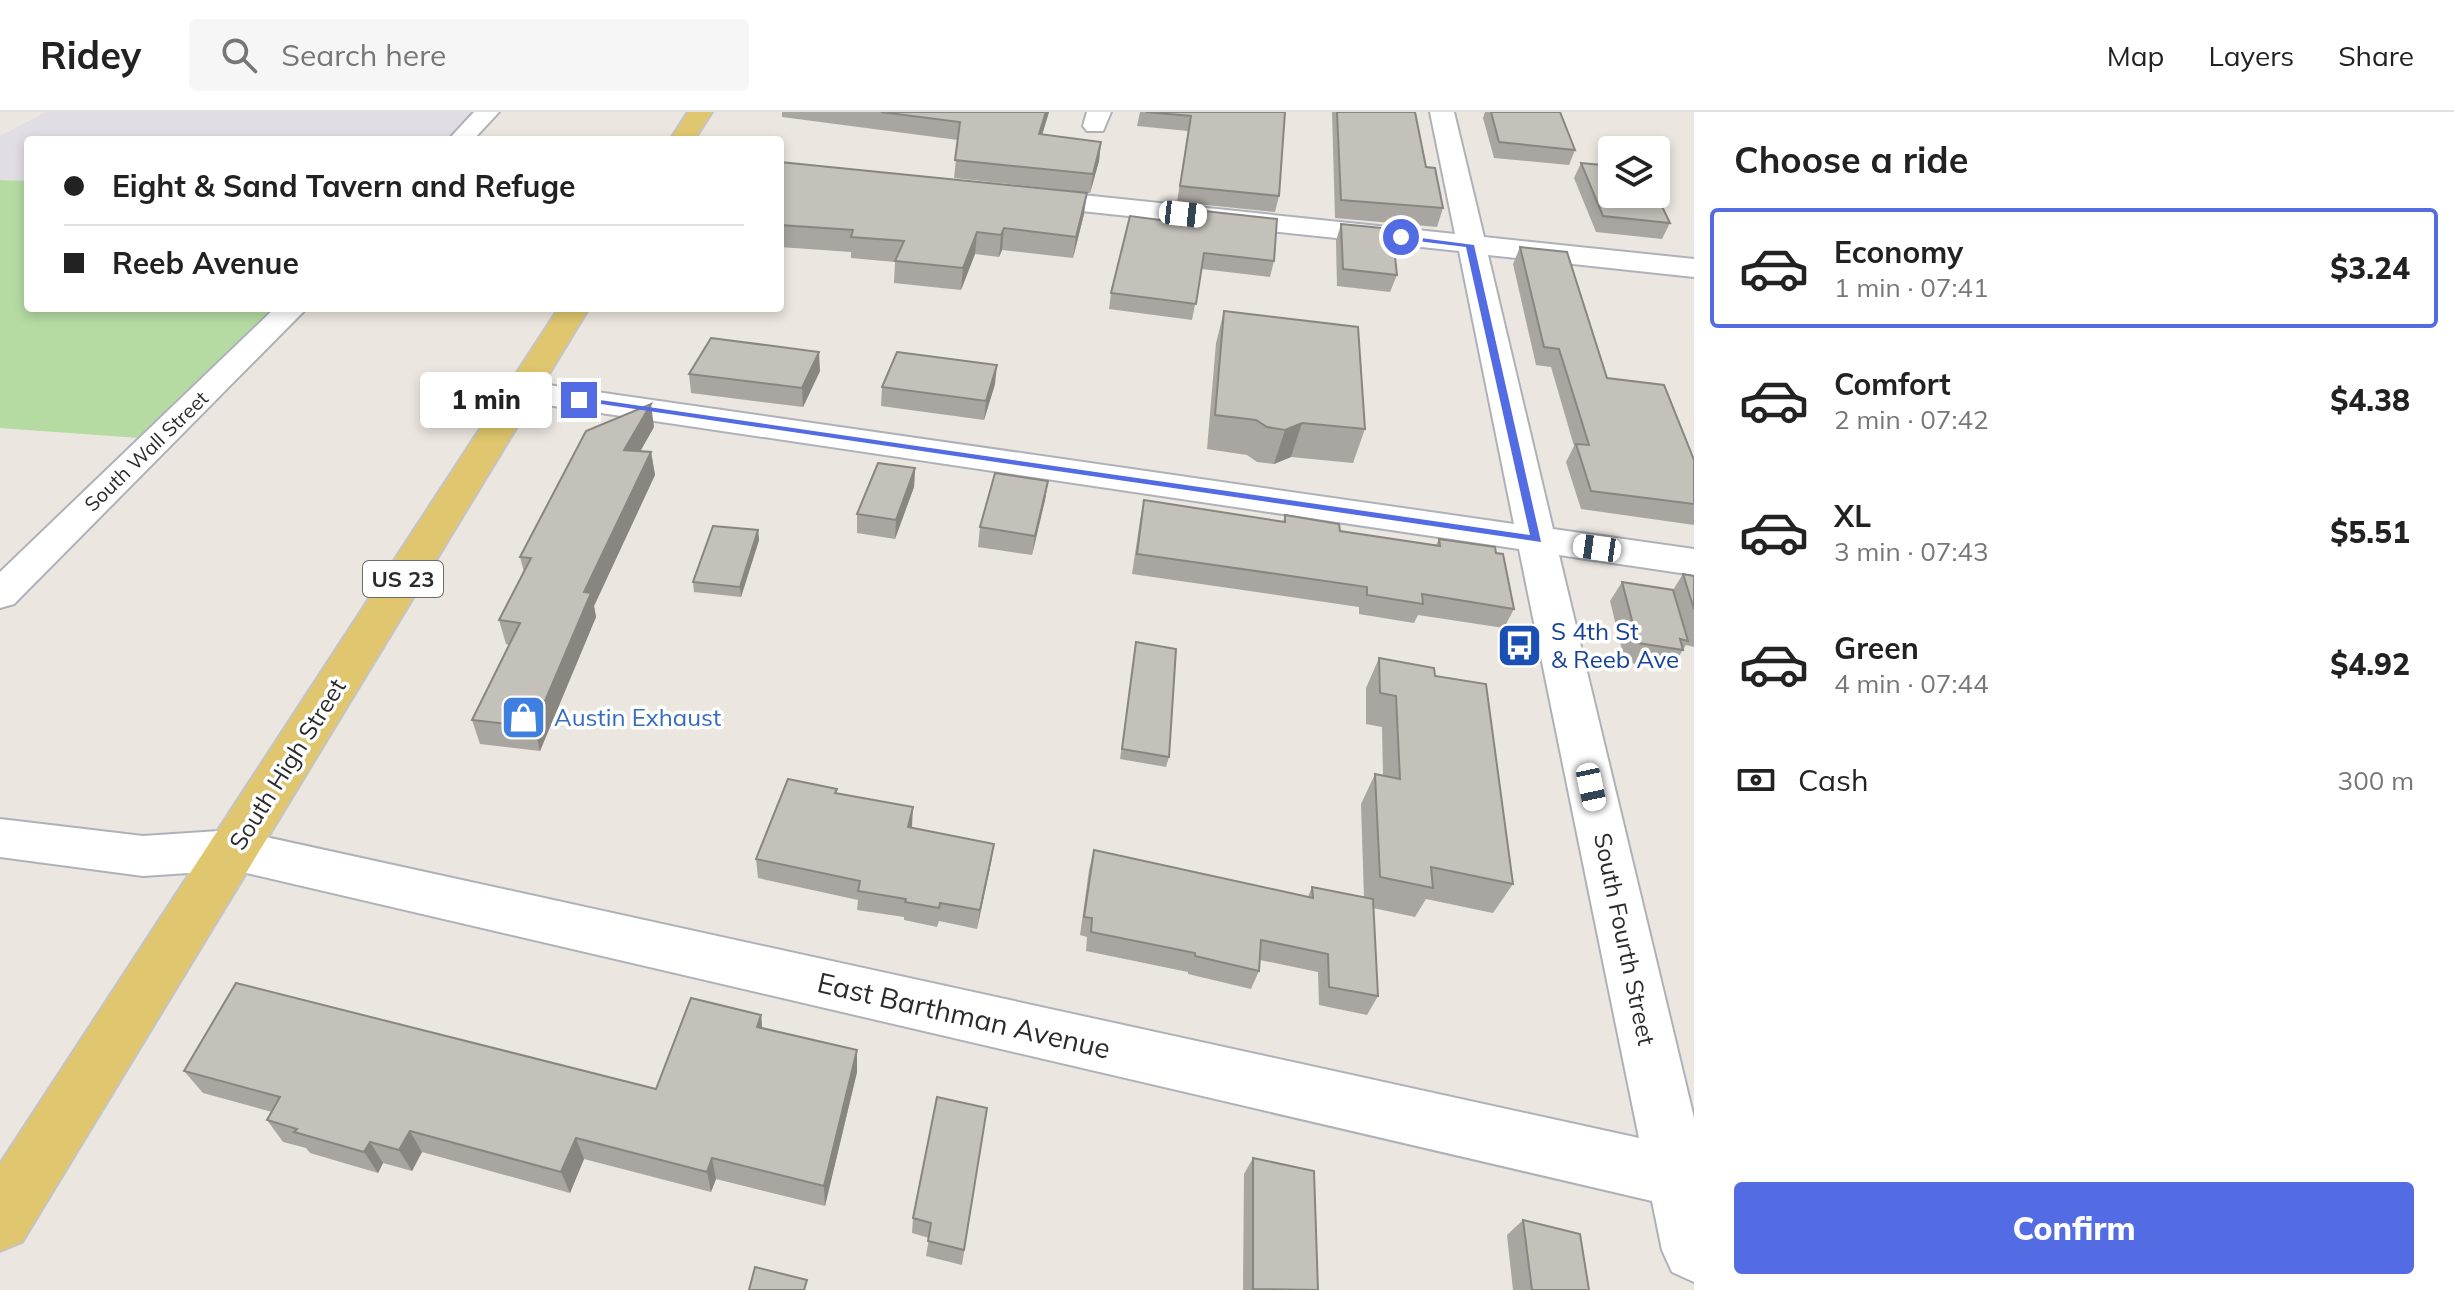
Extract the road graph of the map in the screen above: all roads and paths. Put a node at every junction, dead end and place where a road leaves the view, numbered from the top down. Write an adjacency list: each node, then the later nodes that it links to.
1 (487, 112): 4 (street)
2 (700, 112): 5 (main road)
3 (1442, 112): 7 (street, South Fourth Street)
4 (464, 136)
5 (685, 136)
6 (999, 194): 7 (street)
7 (1470, 245): 8 (street); 12 (street, South Fourth Street)
8 (1694, 268)
9 (288, 312): 14 (street, South Wall Street)
10 (571, 312): 11 (main road, South High Street / US 23)
11 (520, 391): 12 (street); 16 (main road, South High Street / US 23)
12 (1537, 539): 13 (street); 17 (street, South Fourth Street)
13 (1694, 562)
14 (0, 595)
15 (0, 838): 16 (street, East Barthman Avenue)
16 (234, 850): 17 (street, East Barthman Avenue); 18 (main road, South High Street / US 23)
17 (1686, 1178): 19 (street, South Fourth Street)
18 (0, 1220)
19 (1694, 1250)

